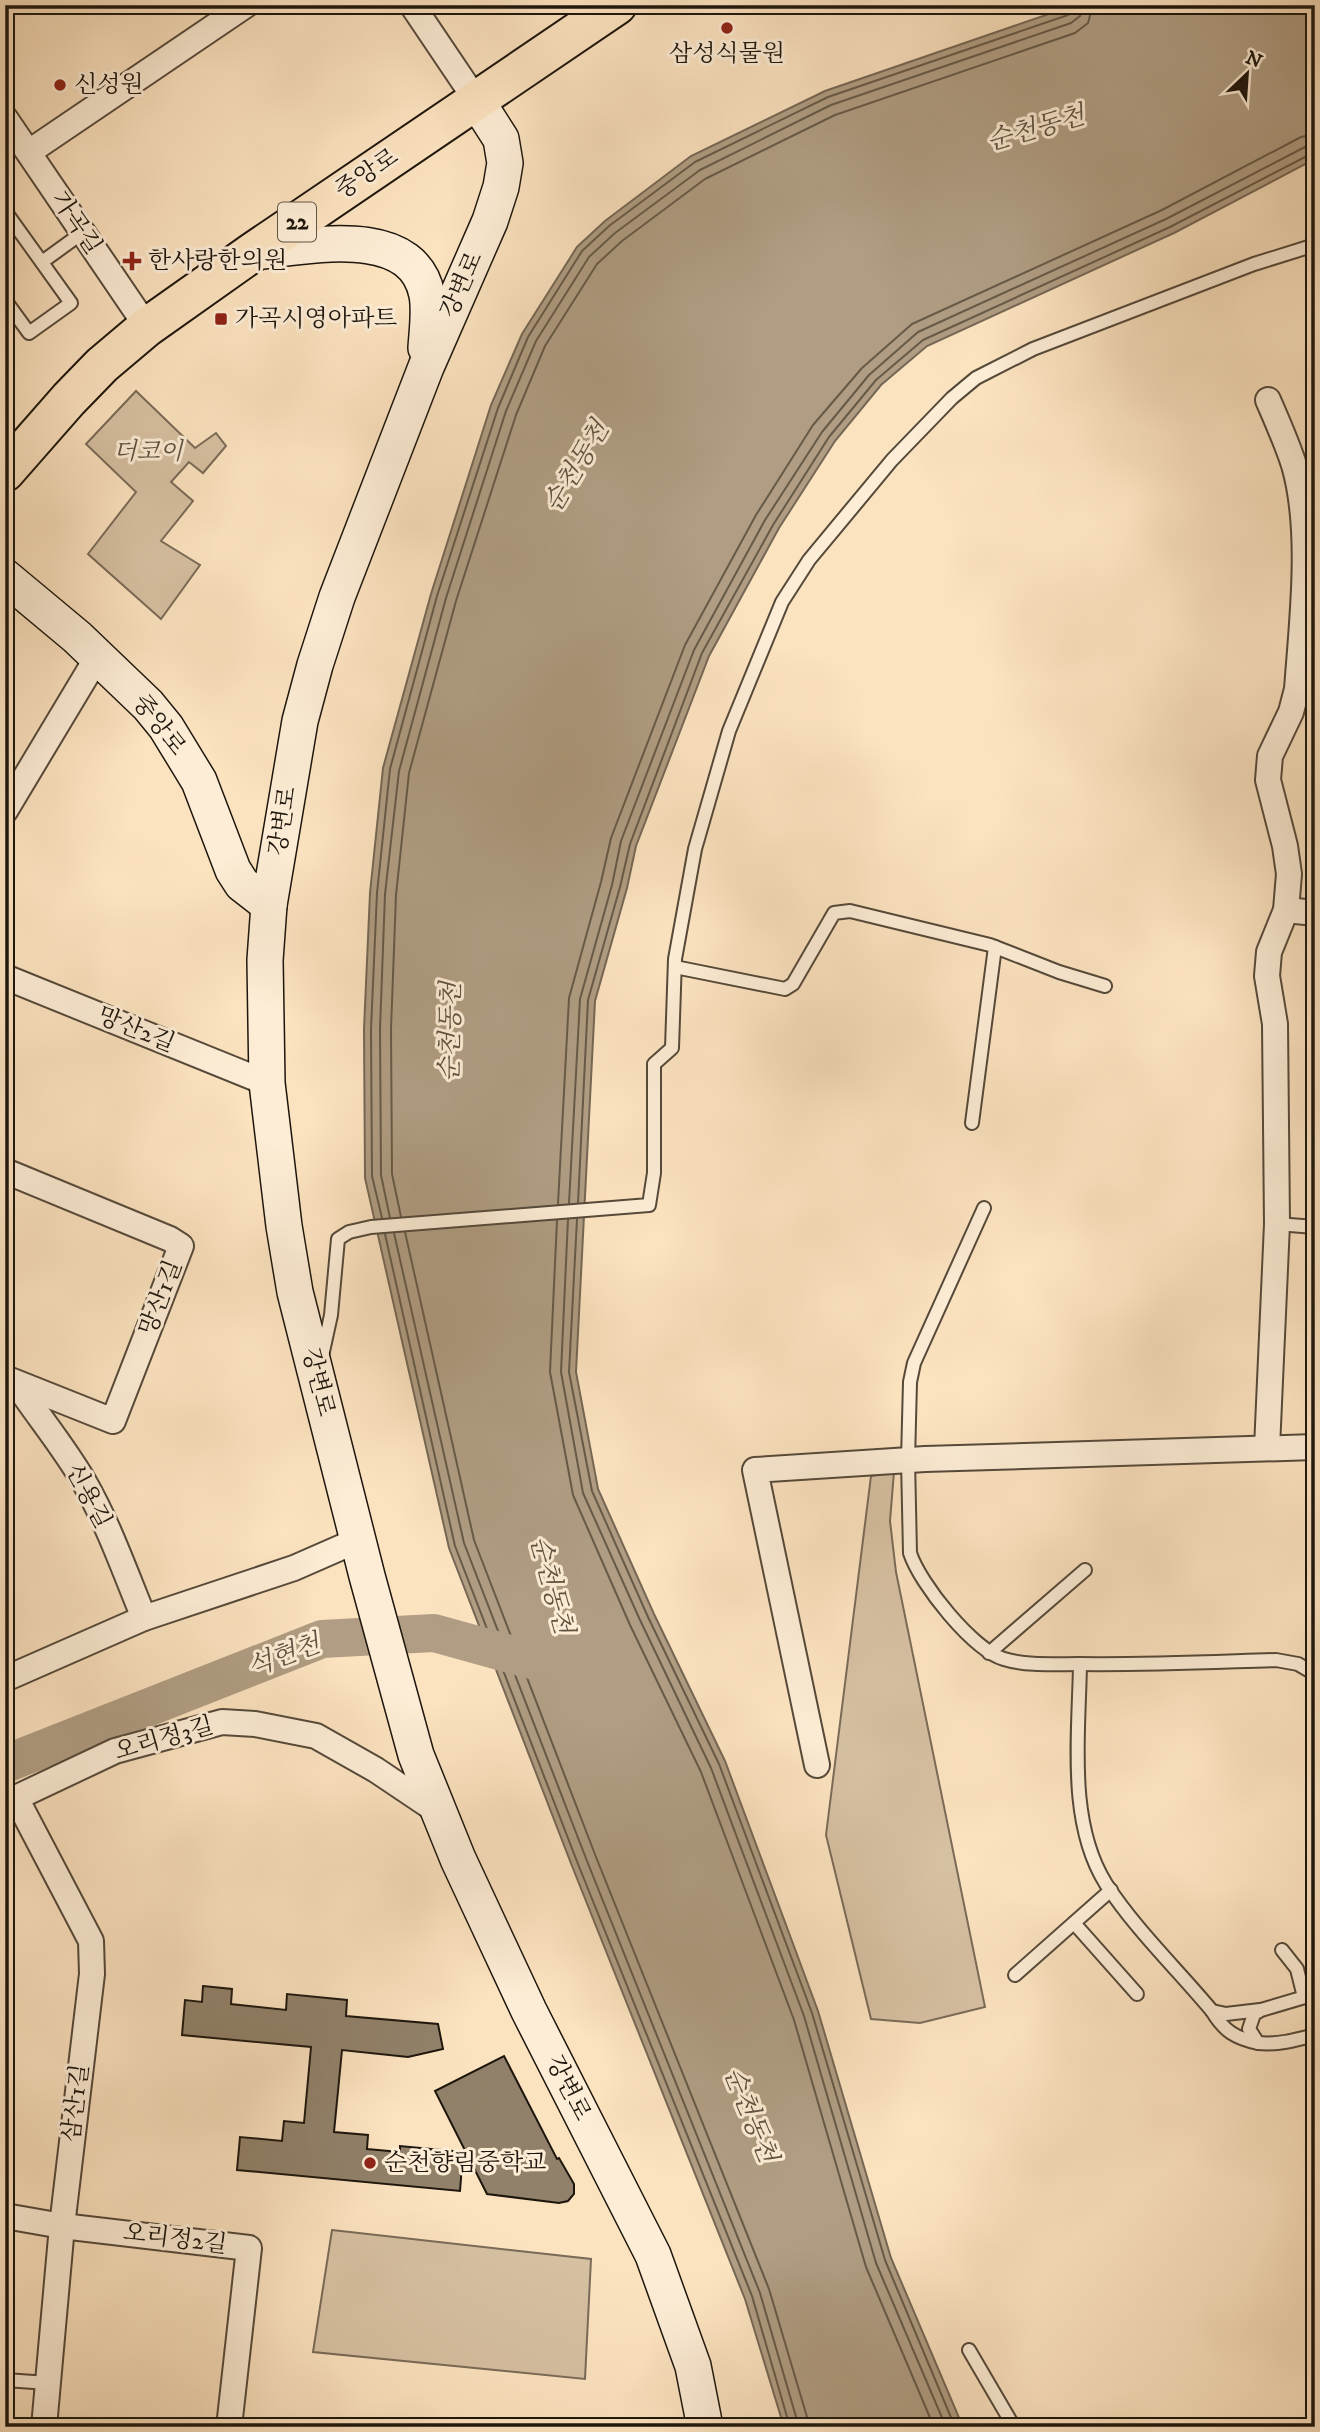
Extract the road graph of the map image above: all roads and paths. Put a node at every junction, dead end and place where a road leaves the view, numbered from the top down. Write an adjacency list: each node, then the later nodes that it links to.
1 (246, 5): 6 (street)
2 (412, 5): 4 (street)
3 (617, 5): 4 (main road, 중앙로 / 22)
4 (476, 100): 10 (main road, 중앙로 / 22); 14 (main road, 강변로)
5 (5, 118): 6 (street, 가곡길)
6 (29, 152): 8 (street, 가곡길)
7 (5, 211): 11 (lane)
8 (82, 233): 11 (lane); 13 (street, 가곡길)
9 (1315, 245): 24 (lane)
10 (253, 252): 13 (main road, 중앙로 / 22); 14 (main road)
11 (42, 262): 12 (lane)
12 (5, 300)
13 (147, 327): 16 (main road, 중앙로 / 22)
14 (426, 367): 20 (main road, 강변로)
15 (1268, 400): 21 (street)
16 (5, 472)
17 (5, 577): 18 (main road, 중앙로)
18 (98, 656): 19 (street); 20 (main road, 중앙로)
19 (5, 811)
20 (269, 905): 27 (main road, 강변로)
21 (1286, 910): 22 (street); 31 (street)
22 (1315, 914)
23 (995, 947): 24 (lane); 26 (lane); 28 (lane)
24 (675, 967): 33 (lane)
25 (5, 977): 27 (street, 망산2길)
26 (1105, 986)
27 (267, 1083): 33 (main road, 강변로)
28 (972, 1123)
29 (5, 1171): 34 (street, 망산1길)
30 (984, 1208): 37 (lane)
31 (1277, 1224): 32 (lane); 36 (street)
32 (1315, 1227)
33 (317, 1377): 38 (main road, 강변로)
34 (11, 1381): 40 (street, 신용길)
35 (1315, 1447): 36 (street)
36 (1268, 1448): 37 (street)
37 (908, 1460): 41 (lane); 45 (street)
38 (358, 1540): 40 (street); 47 (main road, 강변로)
39 (1085, 1570): 41 (lane)
40 (144, 1618): 44 (street)
41 (989, 1653): 42 (lane)
42 (1080, 1664): 43 (lane); 48 (lane)
43 (1315, 1674)
44 (5, 1679)
45 (817, 1765)
46 (11, 1800): 47 (street, 오리정3길); 59 (street, 삼산1길)
47 (437, 1811): 65 (main road, 강변로)
48 (1111, 1890): 49 (lane); 55 (lane)
49 (1074, 1923): 51 (lane); 52 (lane)
50 (1282, 1950): 53 (lane)
51 (1015, 1975)
52 (1137, 1994)
53 (1310, 1995): 54 (lane)
54 (1261, 2010): 55 (lane); 57 (lane)
55 (1212, 2011): 57 (lane)
56 (1315, 2035): 57 (lane)
57 (1258, 2043)
58 (5, 2216): 59 (street, 오리정2길)
59 (62, 2226): 62 (street, 삼산1길); 64 (street, 오리정2길)
60 (969, 2350): 66 (lane)
61 (5, 2380): 62 (lane)
62 (48, 2382): 63 (street, 삼산1길)
63 (44, 2427)
64 (229, 2427)
65 (705, 2427)
66 (1014, 2427)

